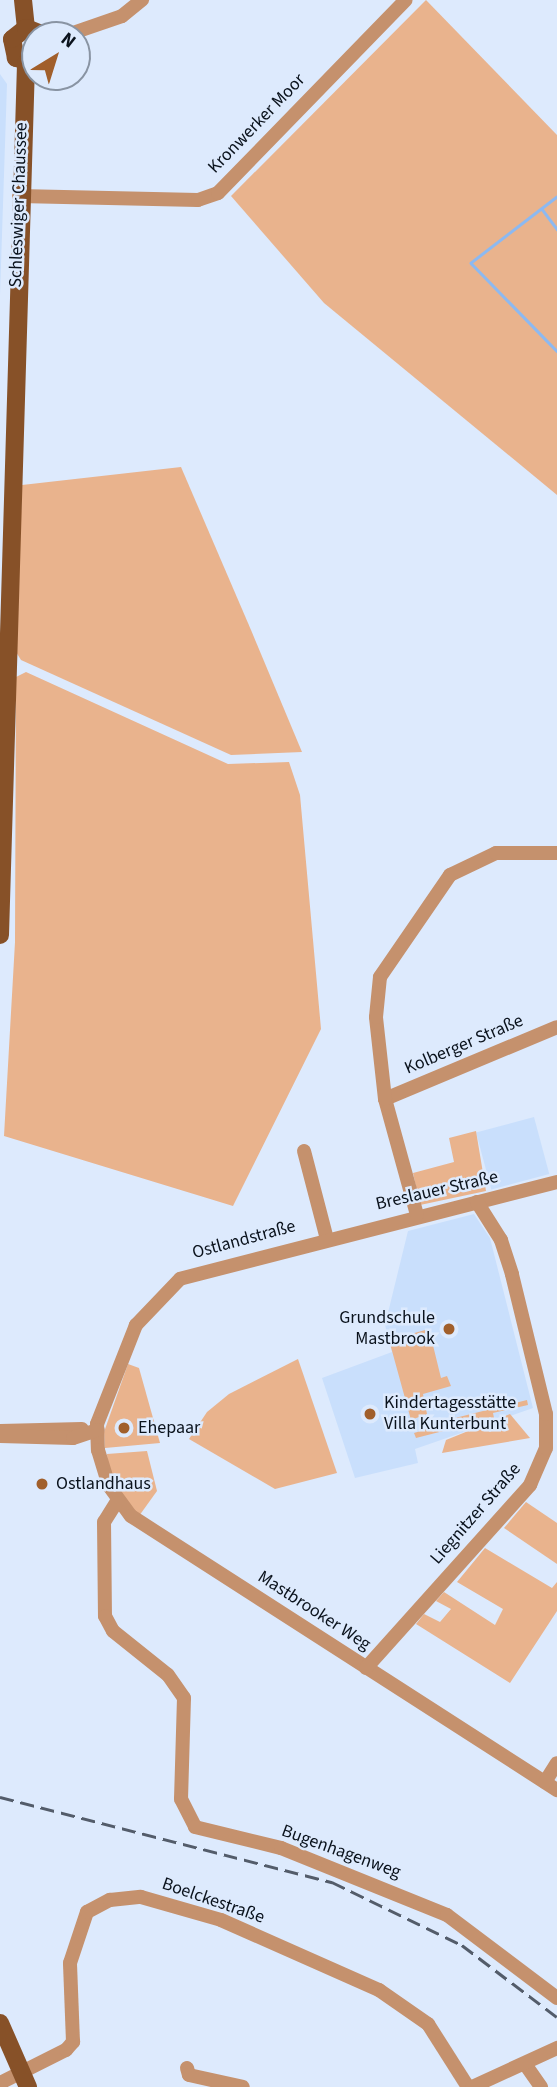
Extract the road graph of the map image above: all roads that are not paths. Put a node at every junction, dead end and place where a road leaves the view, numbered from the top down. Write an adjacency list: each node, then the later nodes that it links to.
1 (23, 0): 5 (main road, Schleswiger Chaussee)
2 (142, 0): 4 (street)
3 (406, 0): 6 (street, Kronwerker Moor)
4 (91, 27)
5 (16, 47): 6 (main road, Schleswiger Chaussee)
6 (19, 196): 7 (main road, Schleswiger Chaussee)
7 (6, 479): 9 (main road, Schleswiger Chaussee)
8 (557, 853): 11 (street)
9 (0, 935)
10 (557, 1027): 11 (street, Kolberger Straße)
11 (385, 1099): 15 (street)
12 (304, 1152): 16 (street)
13 (557, 1182): 14 (street, Breslauer Straße)
14 (477, 1202): 15 (street, Breslauer Straße); 20 (street, Liegnitzer Straße)
15 (417, 1215): 16 (street, Breslauer Straße)
16 (327, 1239): 17 (street, Ostlandstraße)
17 (98, 1430): 18 (street); 19 (street); 21 (street)
18 (0, 1431)
19 (0, 1436)
20 (552, 1449): 22 (street, Liegnitzer Straße)
21 (116, 1503): 22 (street, Mastbrooker Weg); 25 (street, Bugenhagenweg)
22 (366, 1668): 24 (street, Mastbrooker Weg)
23 (557, 1763): 24 (street)
24 (551, 1786)
25 (557, 1998)
26 (0, 2023): 30 (main road)
27 (557, 2048): 28 (street)
28 (525, 2064): 33 (street); 34 (street)
29 (187, 2068): 32 (street)
30 (25, 2079): 31 (street); 33 (street, Boelckestraße)
31 (0, 2083)
32 (243, 2087)
33 (470, 2087)
34 (541, 2087)

